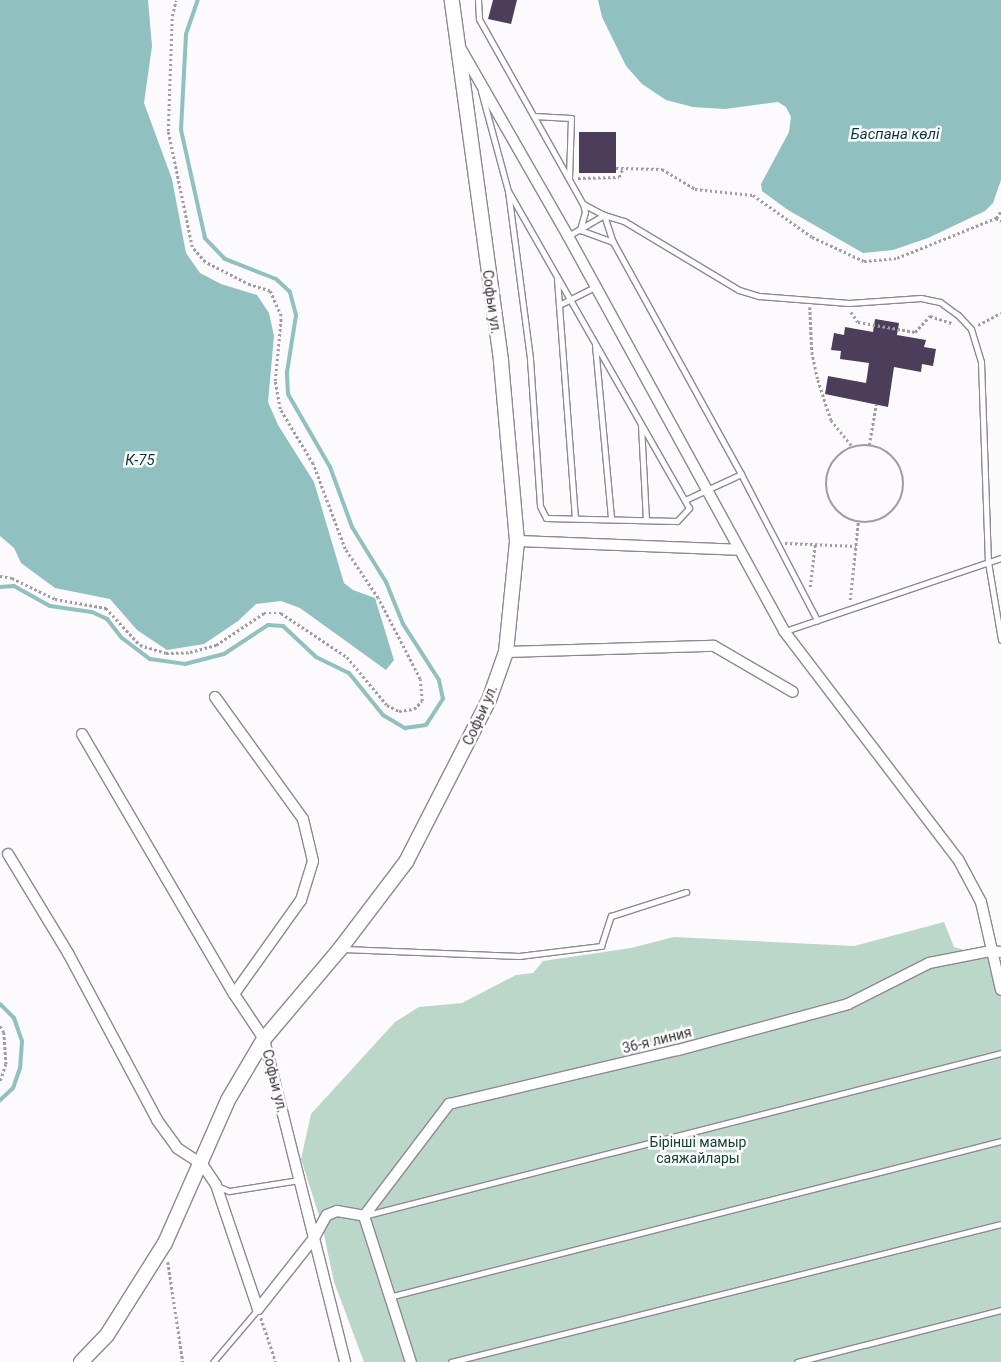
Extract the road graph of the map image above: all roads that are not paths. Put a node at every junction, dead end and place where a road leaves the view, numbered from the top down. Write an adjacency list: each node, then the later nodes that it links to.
1 (452, 0): 3 (street, Софьи ул.)
2 (478, 0): 5 (lane)
3 (455, 37): 4 (street); 25 (street, Софьи ул.)
4 (478, 80): 7 (lane); 11 (street)
5 (534, 116): 6 (lane); 6 (lane)
6 (569, 178): 8 (lane)
7 (508, 191): 13 (lane); 22 (lane)
8 (583, 204): 9 (lane); 10 (lane)
9 (604, 215): 10 (lane); 12 (lane); 28 (lane)
10 (580, 230): 11 (lane); 12 (lane)
11 (568, 236): 14 (street)
12 (613, 242): 19 (lane)
13 (557, 277): 15 (lane); 16 (lane)
14 (596, 286): 15 (lane); 20 (street)
15 (570, 300): 16 (lane); 17 (lane)
16 (559, 305): 22 (lane)
17 (594, 343): 18 (lane); 23 (lane)
18 (641, 423): 21 (lane); 24 (lane)
19 (742, 474): 20 (lane); 29 (lane)
20 (706, 490): 21 (lane); 26 (street)
21 (685, 500): 24 (lane)
22 (575, 518): 23 (lane)
23 (611, 519): 24 (lane)
24 (646, 520)
25 (517, 541): 26 (street); 32 (street, Софьи ул.)
26 (738, 550): 30 (street)
27 (1001, 558): 28 (lane)
28 (988, 562): 29 (lane); 31 (lane)
29 (817, 620): 30 (lane)
30 (784, 631): 39 (street)
31 (1001, 640)
32 (506, 652): 33 (street); 38 (street, Софьи ул.)
33 (793, 692)
34 (214, 697): 42 (street)
35 (82, 734): 42 (street)
36 (8, 854): 46 (street)
37 (686, 892): 38 (lane)
38 (340, 949): 43 (street, Софьи ул.)
39 (990, 951): 40 (street, 36-я линия); 41 (street); 49 (street, 36-я линия)
40 (1001, 952)
41 (1001, 990)
42 (234, 994): 43 (street)
43 (264, 1039): 46 (street); 47 (street, Софьи ул.)
44 (1001, 1053): 49 (lane)
45 (1001, 1141): 52 (lane)
46 (202, 1164): 48 (street); 55 (street)
47 (300, 1180): 48 (lane); 51 (street, Софьи ул.)
48 (216, 1186): 53 (street)
49 (364, 1216): 51 (street); 52 (street)
50 (1001, 1224): 59 (lane)
51 (314, 1238): 53 (street); 57 (street, Софьи ул.)
52 (388, 1297): 58 (street)
53 (258, 1310): 56 (lane)
54 (1001, 1310): 60 (lane)
55 (81, 1362)
56 (213, 1362)
57 (344, 1362)
58 (411, 1362)
59 (451, 1362)
60 (797, 1362)

